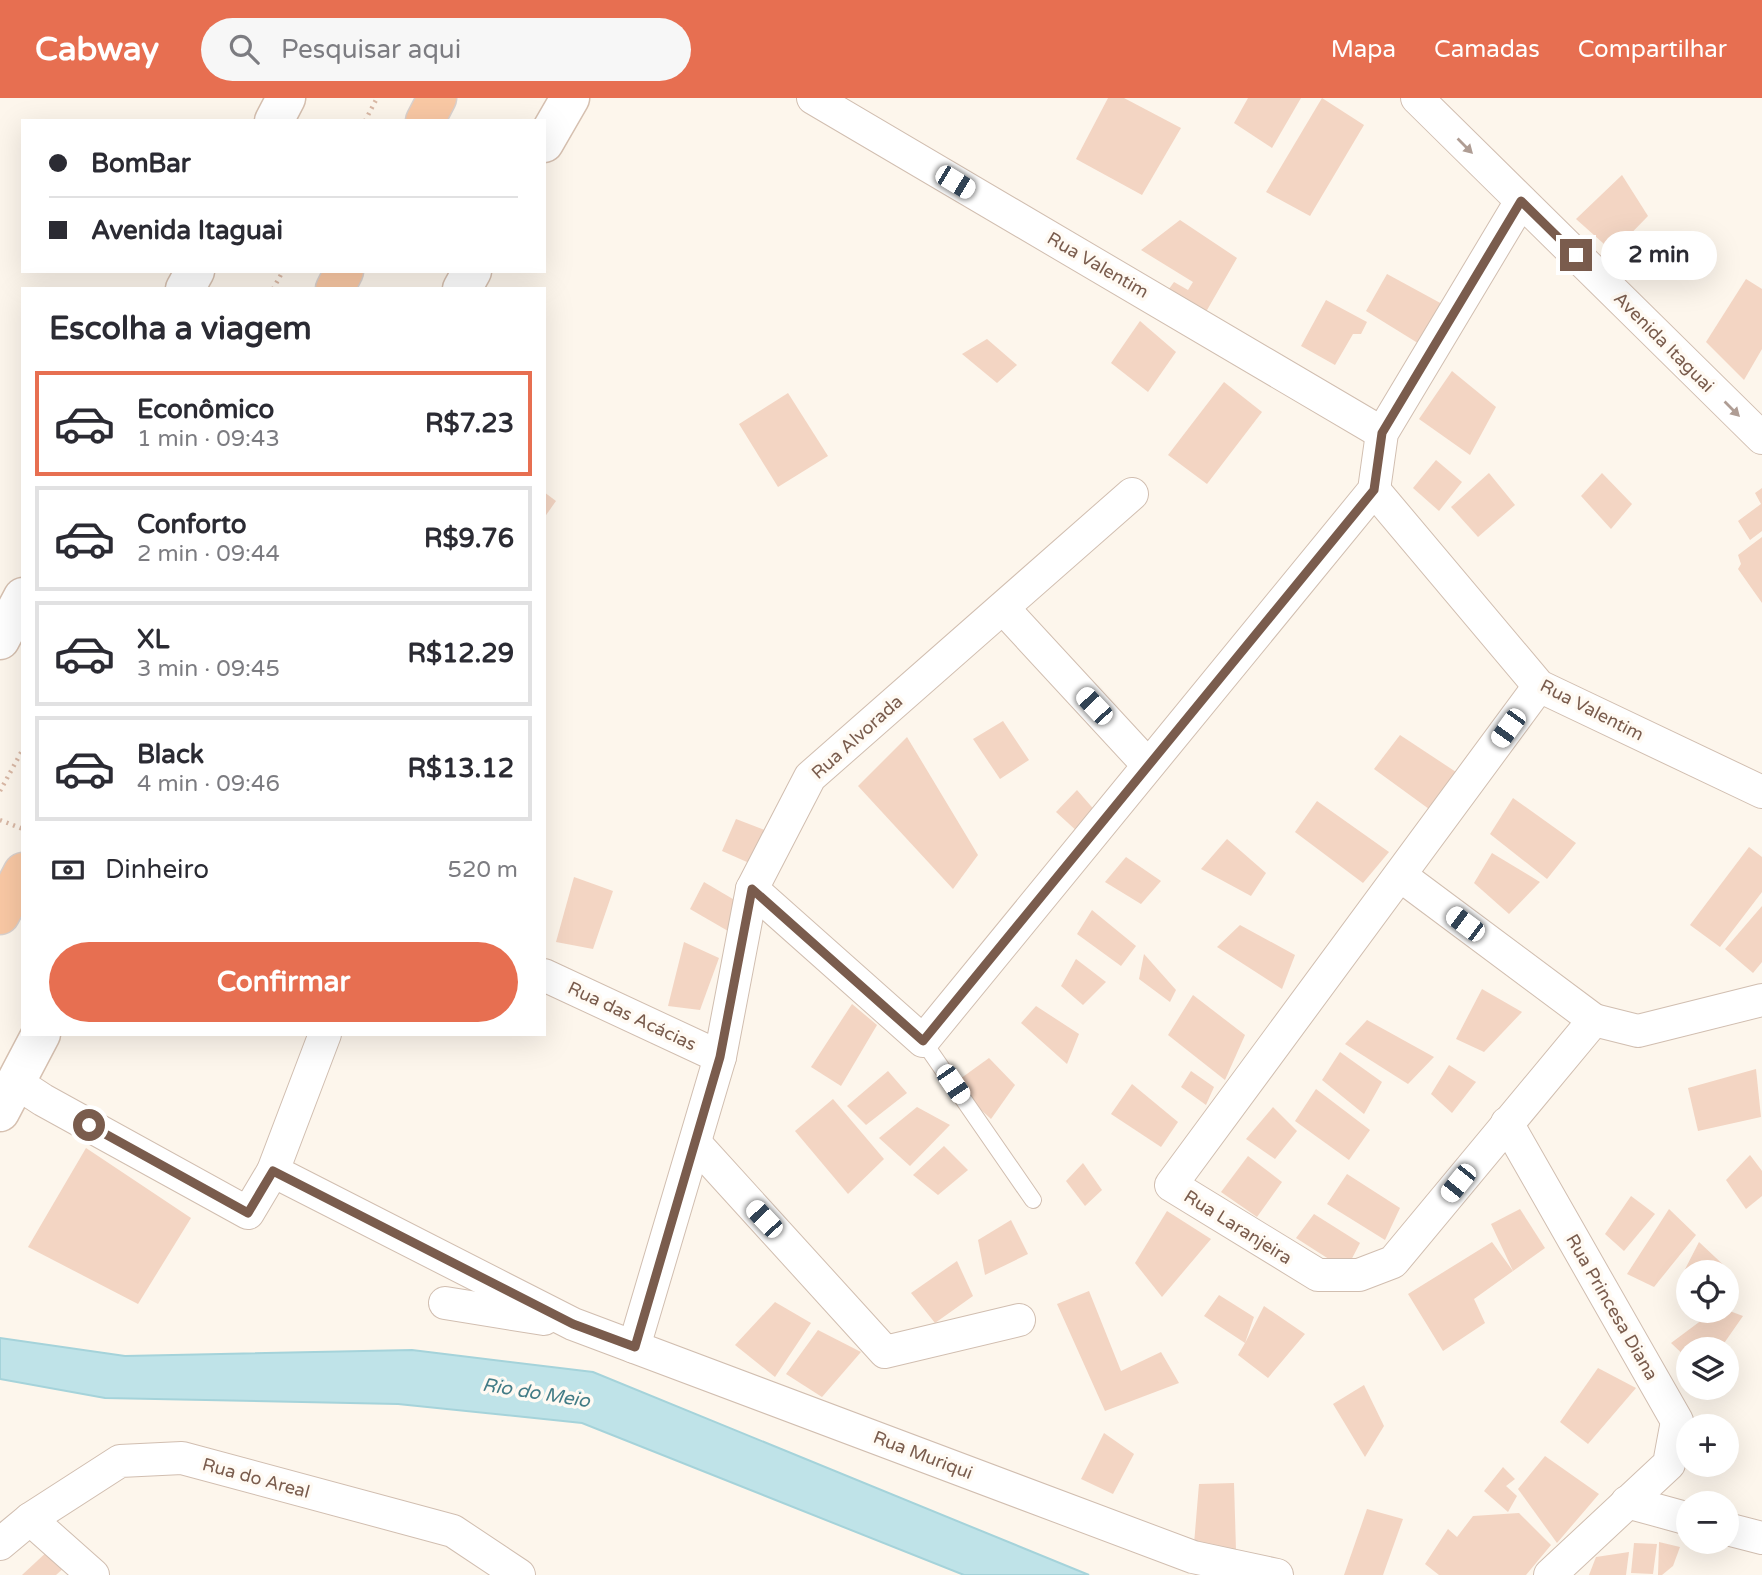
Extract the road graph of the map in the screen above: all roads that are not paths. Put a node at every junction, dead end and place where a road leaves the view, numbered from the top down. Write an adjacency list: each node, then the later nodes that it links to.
1 (286, 98): 6 (main road)
2 (437, 98): 7 (highway)
3 (570, 98): 8 (main road)
4 (813, 98): 10 (street, Rua Valentim)
5 (1417, 98): 9 (street, Avenida Itaguai, one-way to 9)
6 (275, 119)
7 (426, 119)
8 (546, 140)
9 (1521, 201): 10 (street); 11 (street, Avenida Itaguai, one-way to 11)
10 (1382, 433): 12 (street)
11 (1762, 437)
12 (1374, 490): 17 (street, Rua Valentim); 18 (street)
13 (1132, 494): 15 (street, Rua Alvorada)
14 (21, 601): 16 (main road)
15 (1003, 608): 18 (street); 22 (street, Rua Alvorada)
16 (0, 640)
17 (1539, 686): 19 (street, Rua Valentim); 21 (street, Rua Laranjeira)
18 (1148, 765): 29 (street)
19 (1762, 792)
20 (21, 876): 23 (highway)
21 (1401, 876): 26 (street); 32 (street, Rua Laranjeira)
22 (752, 889): 29 (street); 30 (street, Rua Alvorada)
23 (0, 915)
24 (546, 976): 30 (street, Rua das Acácias)
25 (1762, 1000): 26 (street)
26 (1594, 1020): 32 (street, Rua Laranjeira)
27 (40, 1036): 31 (main road)
28 (325, 1036): 34 (street)
29 (923, 1041): 35 (lane)
30 (720, 1057): 33 (street, Rua Alvorada)
31 (19, 1098): 34 (street)
32 (1507, 1123): 40 (street, Rua Princesa Diana)
33 (695, 1143): 37 (street); 39 (street, Rua Alvorada)
34 (273, 1171): 38 (street)
35 (1033, 1200)
36 (445, 1303): 38 (street)
37 (1019, 1320)
38 (573, 1324): 39 (street, Rua Muriqui)
39 (635, 1347): 48 (street, Rua Muriqui)
40 (1627, 1503): 41 (street); 49 (street, Rua Princesa Diana)
41 (1676, 1516)
42 (30, 1519): 45 (street, Rua do Areal); 46 (street); 47 (street, Rua do Areal)
43 (1739, 1532): 44 (street)
44 (1762, 1538)
45 (0, 1544)
46 (93, 1575)
47 (519, 1575)
48 (1276, 1575)
49 (1550, 1575)

